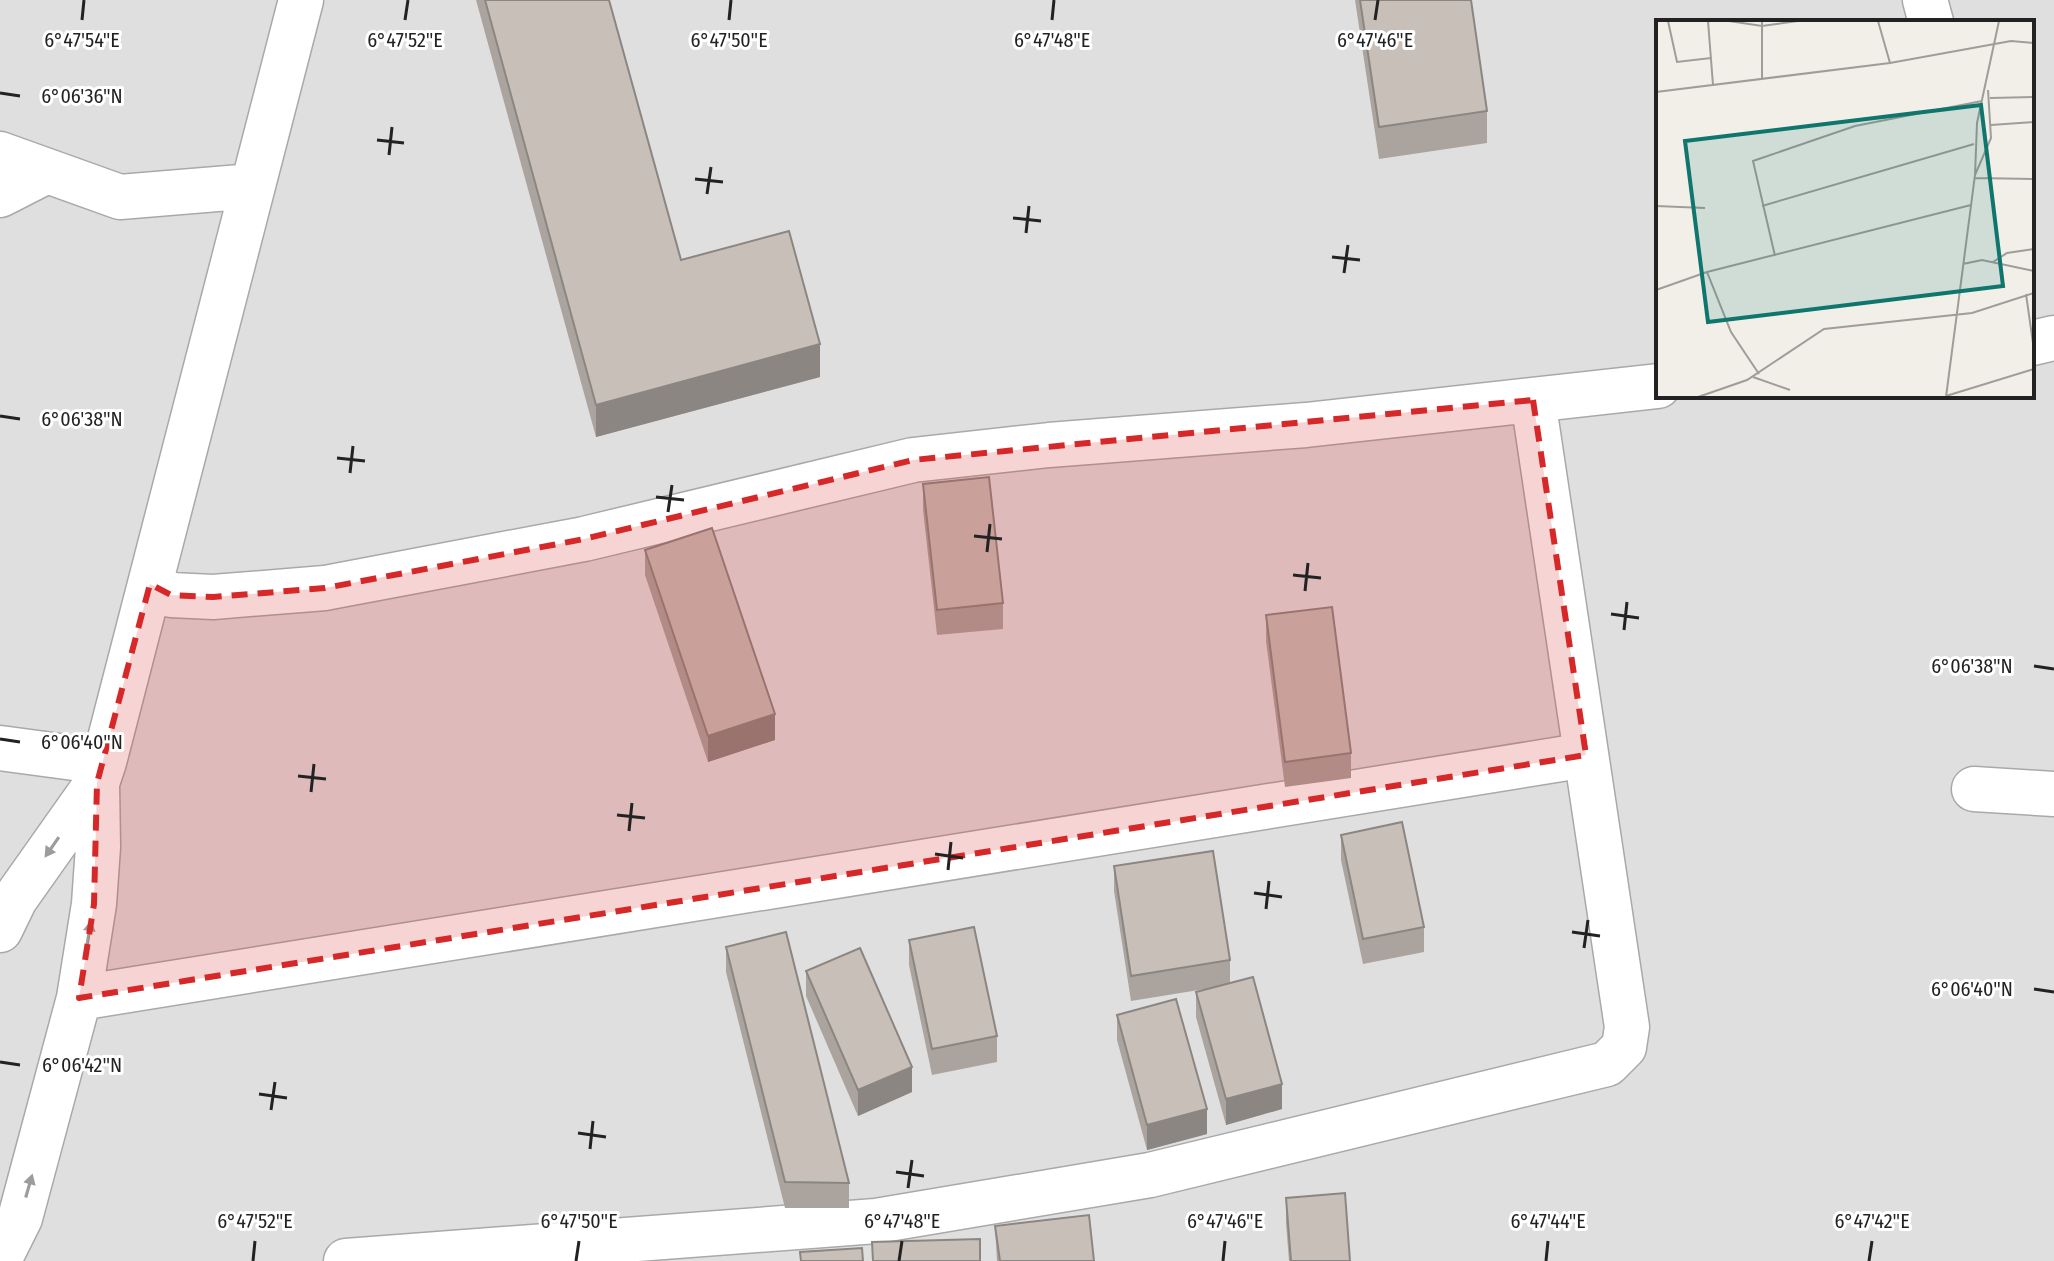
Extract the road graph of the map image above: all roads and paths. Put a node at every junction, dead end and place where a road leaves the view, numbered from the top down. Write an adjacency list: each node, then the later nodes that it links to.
1 (301, 0): 6 (street)
2 (1925, 0): 3 (street)
3 (1930, 20)
4 (0, 154): 5 (street)
5 (47, 171): 6 (street); 7 (street)
6 (253, 186): 12 (street)
7 (0, 195)
8 (2054, 338): 9 (street)
9 (2034, 343)
10 (1656, 386): 11 (street)
11 (1533, 400): 12 (street); 14 (street)
12 (150, 584): 15 (street)
13 (0, 748): 15 (street)
14 (1586, 755): 19 (street); 21 (street)
15 (100, 773): 18 (street, one-way to 18); 19 (street, one-way to 15)
16 (1974, 789): 17 (street)
17 (2054, 794)
18 (0, 930)
19 (79, 998): 20 (street, one-way to 19)
20 (0, 1258)
21 (346, 1261)

